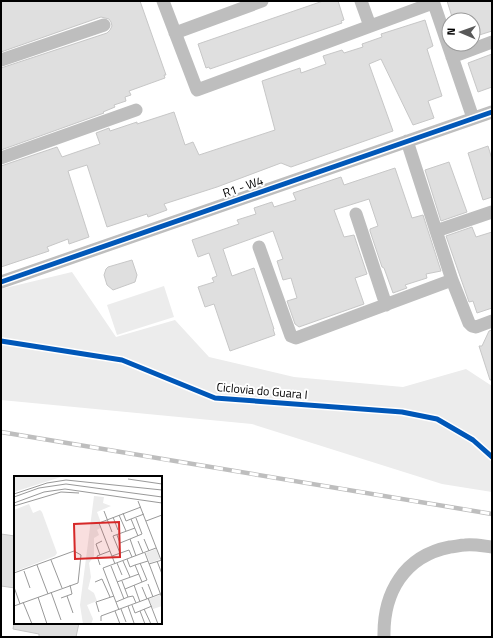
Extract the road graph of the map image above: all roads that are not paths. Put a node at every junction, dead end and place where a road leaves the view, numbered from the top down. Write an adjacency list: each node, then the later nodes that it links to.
1 (163, 1): 7 (street)
2 (262, 1): 7 (street)
3 (361, 1): 6 (street)
4 (433, 2): 6 (street); 9 (street)
5 (104, 26): 10 (street)
6 (370, 26): 7 (street)
7 (175, 33)
8 (492, 42): 9 (street)
9 (452, 57): 13 (street)
10 (1, 60)
11 (136, 110): 15 (street)
12 (492, 112): 13 (street, R1 - W4)
13 (473, 118): 14 (street, R1 - W4)
14 (407, 141): 18 (street); 21 (street, R1 - W4)
15 (1, 158)
16 (492, 212): 18 (street)
17 (356, 214): 22 (street)
18 (436, 231): 20 (street)
19 (259, 246): 22 (street)
20 (452, 280): 22 (street); 23 (street)
21 (1, 282)
22 (386, 305)
23 (492, 321)
24 (492, 547): 25 (street)
25 (384, 637)

